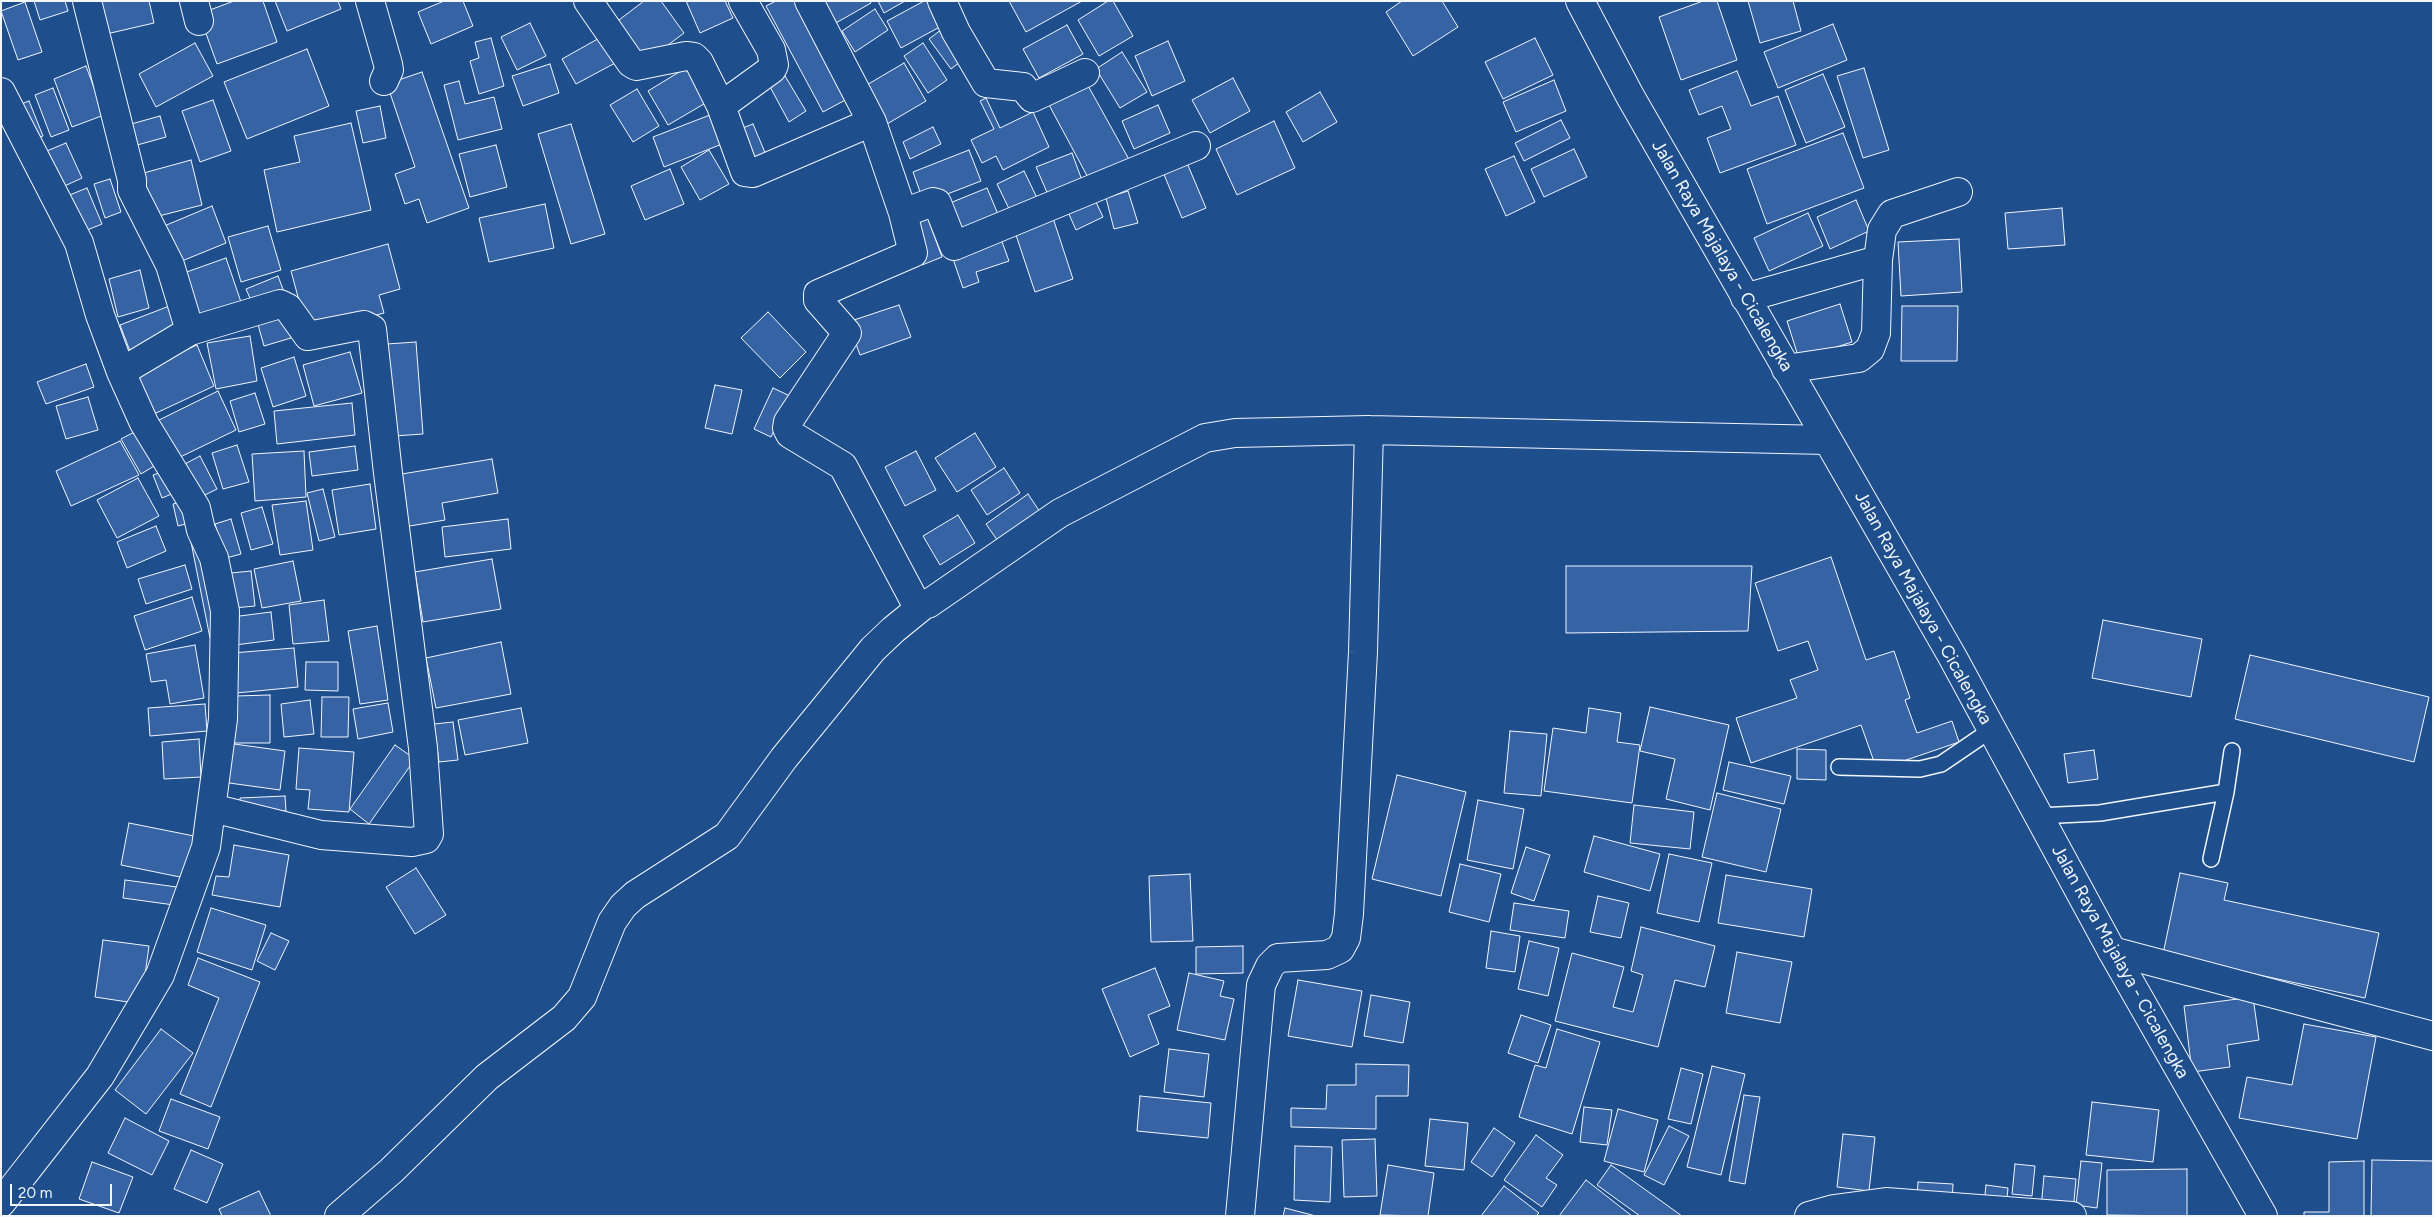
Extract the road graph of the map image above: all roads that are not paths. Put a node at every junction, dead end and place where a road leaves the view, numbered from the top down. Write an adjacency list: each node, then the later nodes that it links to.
1 (87, 1): 18 (street)
2 (370, 1): 9 (street)
3 (588, 1): 11 (street)
4 (743, 1): 11 (street)
5 (809, 1): 12 (street)
6 (942, 1): 8 (street)
7 (1580, 1): 17 (street, Jalan Raya Majalaya - Cicalengka)
8 (1084, 73)
9 (384, 81)
10 (1, 92): 20 (street)
11 (721, 106): 12 (street)
12 (872, 122): 15 (street)
13 (1196, 146): 15 (street)
14 (1958, 192): 16 (street)
15 (903, 213): 23 (street)
16 (1878, 260): 17 (street); 19 (street)
17 (1745, 298): 19 (street, Jalan Raya Majalaya - Cicalengka)
18 (190, 331): 20 (street); 28 (street)
19 (1786, 369): 22 (street, Jalan Raya Majalaya - Cicalengka)
20 (121, 372): 28 (street)
21 (1369, 430): 22 (street); 23 (street); 36 (street)
22 (1827, 440): 24 (street, Jalan Raya Majalaya - Cicalengka)
23 (925, 604): 35 (street)
24 (1991, 730): 26 (lane); 29 (street, Jalan Raya Majalaya - Cicalengka)
25 (2232, 751): 27 (lane)
26 (1838, 767)
27 (2226, 792): 29 (lane); 30 (lane)
28 (212, 808): 33 (street)
29 (2038, 816): 31 (street, Jalan Raya Majalaya - Cicalengka)
30 (2211, 859)
31 (2112, 951): 32 (street); 39 (street, Jalan Raya Majalaya - Cicalengka)
32 (2433, 1036)
33 (1, 1203)
34 (1980, 1212): 37 (street); 38 (street)
35 (339, 1216)
36 (1240, 1216)
37 (1809, 1216)
38 (2072, 1216)
39 (2263, 1216)

